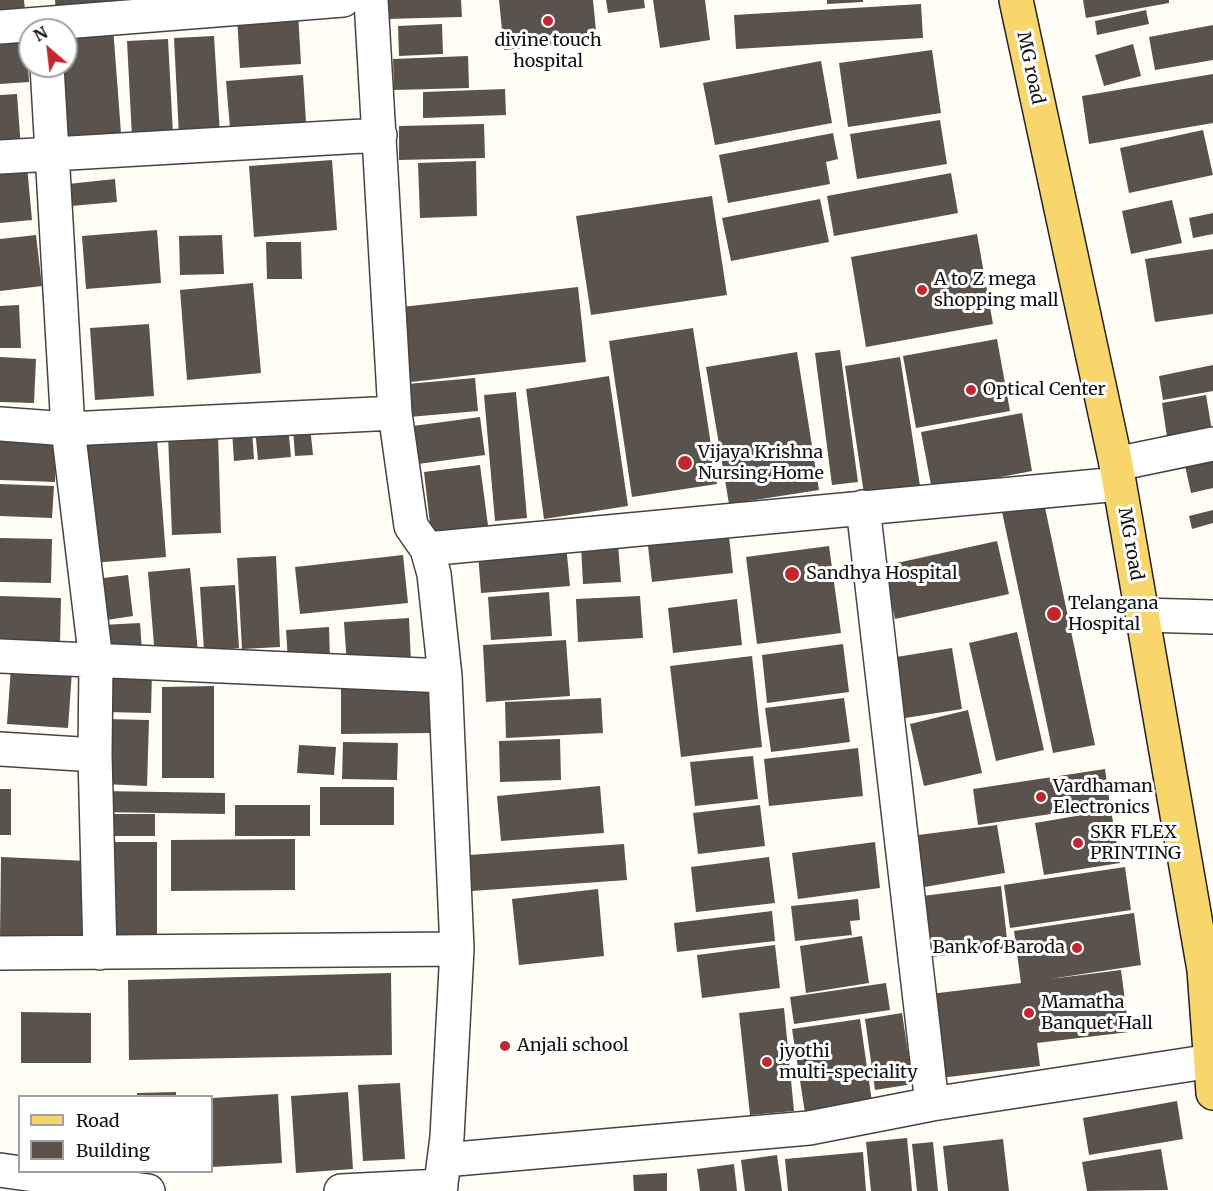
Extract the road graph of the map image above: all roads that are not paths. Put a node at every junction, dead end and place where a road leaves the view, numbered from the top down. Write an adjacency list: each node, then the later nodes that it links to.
1 (343, 0): 4 (street)
2 (371, 0): 8 (street)
3 (1016, 0): 15 (main road, MG road)
4 (44, 18)
5 (18, 23): 6 (street)
6 (0, 27)
7 (48, 78): 9 (street)
8 (380, 135): 9 (street); 11 (street)
9 (53, 154): 10 (street); 13 (street)
10 (0, 157)
11 (395, 413): 13 (street); 17 (street)
12 (0, 424): 13 (street)
13 (68, 429): 21 (street)
14 (1213, 444): 15 (street)
15 (1117, 474): 16 (street); 18 (main road, MG road)
16 (863, 507): 17 (street); 31 (street)
17 (427, 549): 22 (street)
18 (1143, 615): 19 (street); 28 (main road, MG road)
19 (1213, 617)
20 (0, 656): 21 (street)
21 (96, 661): 22 (street); 24 (street)
22 (446, 676): 25 (street)
23 (0, 749): 24 (street)
24 (95, 755): 27 (street)
25 (457, 949): 27 (street); 35 (street)
26 (0, 953): 27 (street)
27 (100, 953)
28 (1209, 969): 29 (main road, MG road)
29 (1211, 1061): 30 (main road, MG road); 31 (street)
30 (1213, 1093)
31 (932, 1104): 35 (street)
32 (0, 1170): 33 (street)
33 (18, 1173)
34 (21, 1173): 36 (street)
35 (442, 1179): 37 (street)
36 (148, 1191)
37 (341, 1191)

